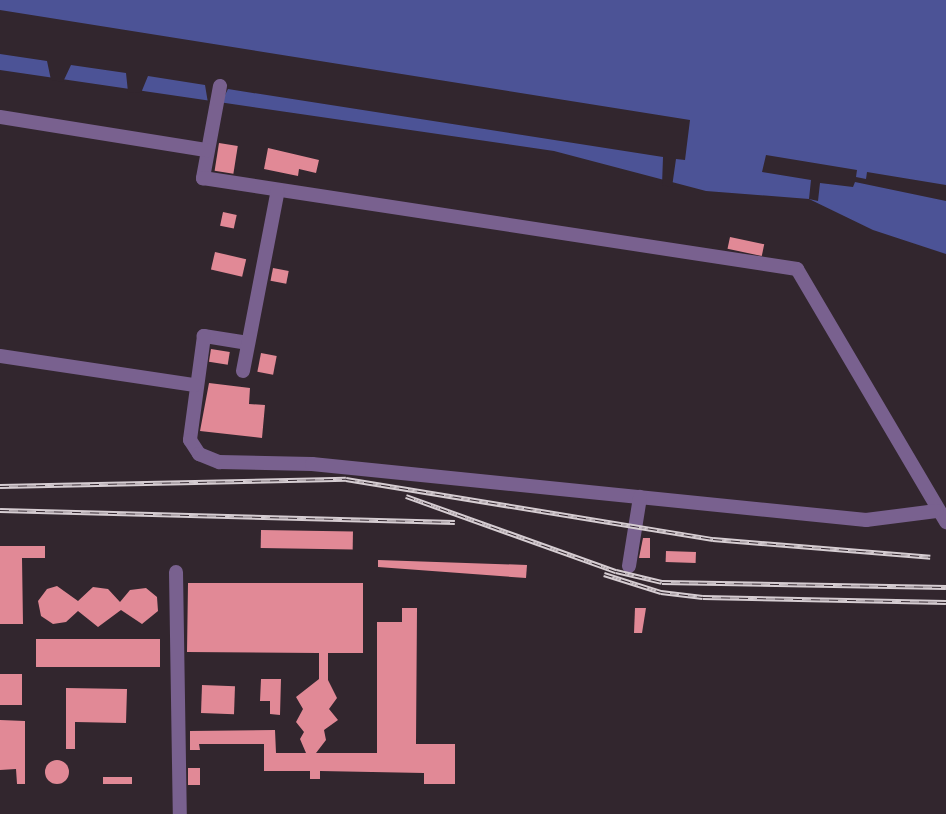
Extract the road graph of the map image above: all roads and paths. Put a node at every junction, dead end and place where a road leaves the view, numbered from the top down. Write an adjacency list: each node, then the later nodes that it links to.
1 (220, 86): 3 (lane)
2 (0, 117): 3 (lane)
3 (207, 150): 4 (lane)
4 (278, 190): 5 (lane); 10 (lane)
5 (248, 343): 7 (lane); 8 (lane)
6 (0, 356): 8 (lane)
7 (243, 371)
8 (195, 385): 9 (lane)
9 (640, 497): 10 (lane); 12 (lane)
10 (936, 511): 11 (lane)
11 (946, 522)
12 (629, 566)
13 (176, 572): 14 (lane)
14 (180, 814)

